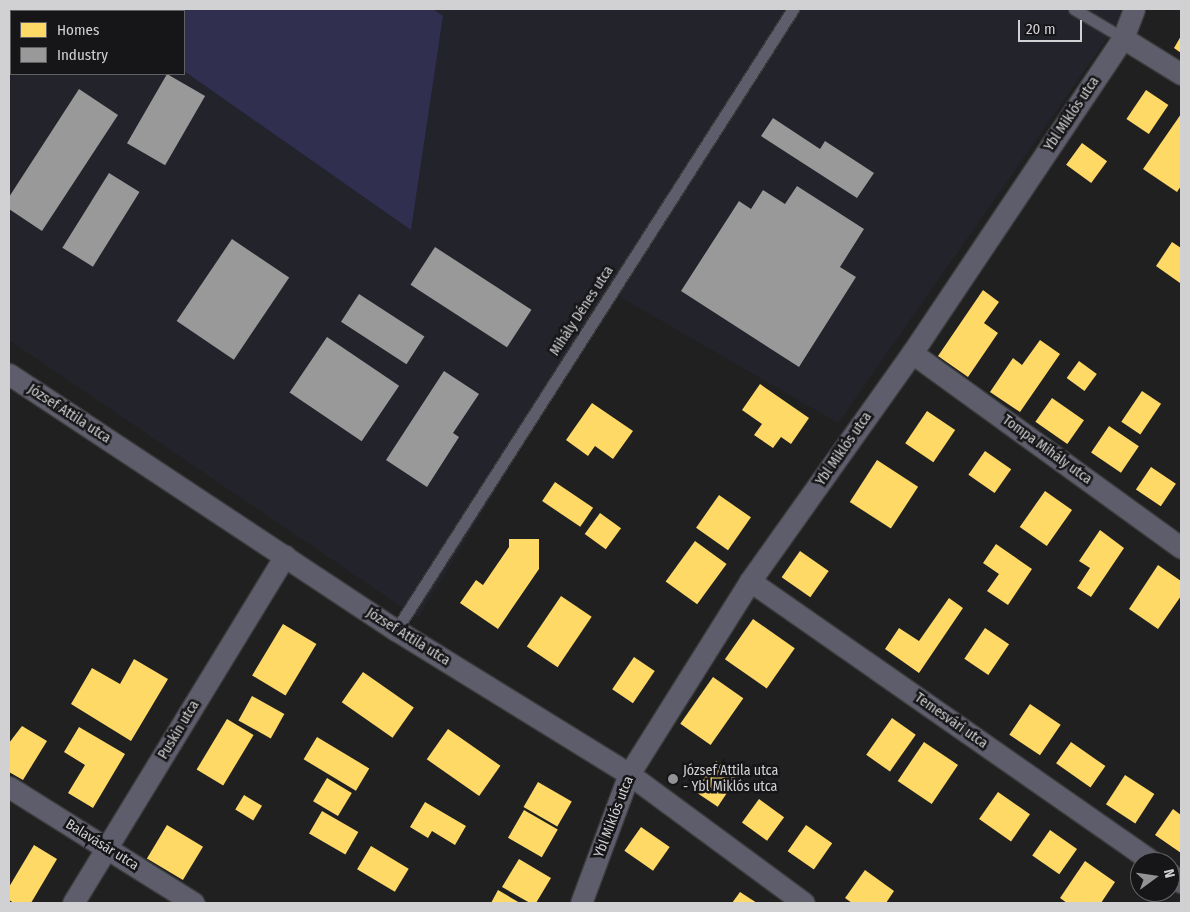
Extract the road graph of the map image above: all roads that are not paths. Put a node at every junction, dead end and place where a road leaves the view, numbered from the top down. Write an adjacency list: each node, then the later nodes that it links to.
1 (793, 9): 11 (lane, Mihály Dénes utca)
2 (1074, 9): 4 (lane)
3 (1134, 9): 4 (street, Ybl Miklós utca)
4 (1123, 38): 5 (street); 6 (street, Ybl Miklós utca)
5 (1181, 74)
6 (912, 353): 8 (street, Tompa Mihály utca); 10 (street, Ybl Miklós utca)
7 (9, 374): 9 (street, József Attila utca)
8 (1181, 548)
9 (284, 556): 11 (street, József Attila utca); 14 (street, Puskin utca)
10 (750, 581): 12 (street, Ybl Miklós utca); 15 (street, Temesvári utca)
11 (396, 630): 12 (street, József Attila utca)
12 (629, 774): 16 (street, József Attila utca); 19 (street, Ybl Miklós utca)
13 (9, 787): 14 (street, Balavásár utca)
14 (107, 848): 17 (street, Puskin utca); 18 (street, Balavásár utca)
15 (1139, 852)
16 (793, 900)
17 (73, 903)
18 (194, 903)
19 (581, 903)

